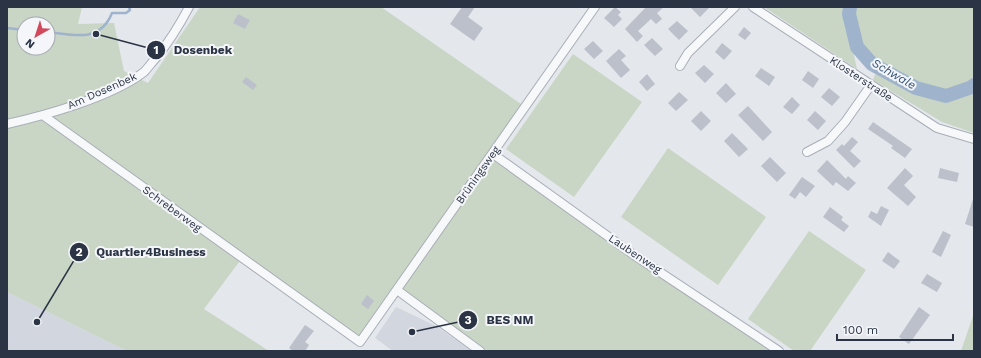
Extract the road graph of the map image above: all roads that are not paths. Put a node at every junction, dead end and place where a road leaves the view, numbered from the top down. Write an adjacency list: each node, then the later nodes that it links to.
1 (189, 7): 7 (street, Am Dosenbek)
2 (595, 7): 11 (street, Brüningsweg)
3 (735, 7): 5 (street)
4 (753, 7): 6 (street, Klosterstraße)
5 (680, 66)
6 (871, 85): 9 (street, Klosterstraße); 10 (street)
7 (44, 116): 8 (street, Am Dosenbek); 13 (street, Schreberweg)
8 (7, 124)
9 (974, 139)
10 (807, 152)
11 (493, 154): 12 (street, Brüningsweg); 15 (street, Laubenweg)
12 (397, 290): 13 (street, Brüningsweg); 14 (street)
13 (360, 342)
14 (480, 351)
15 (779, 351)

